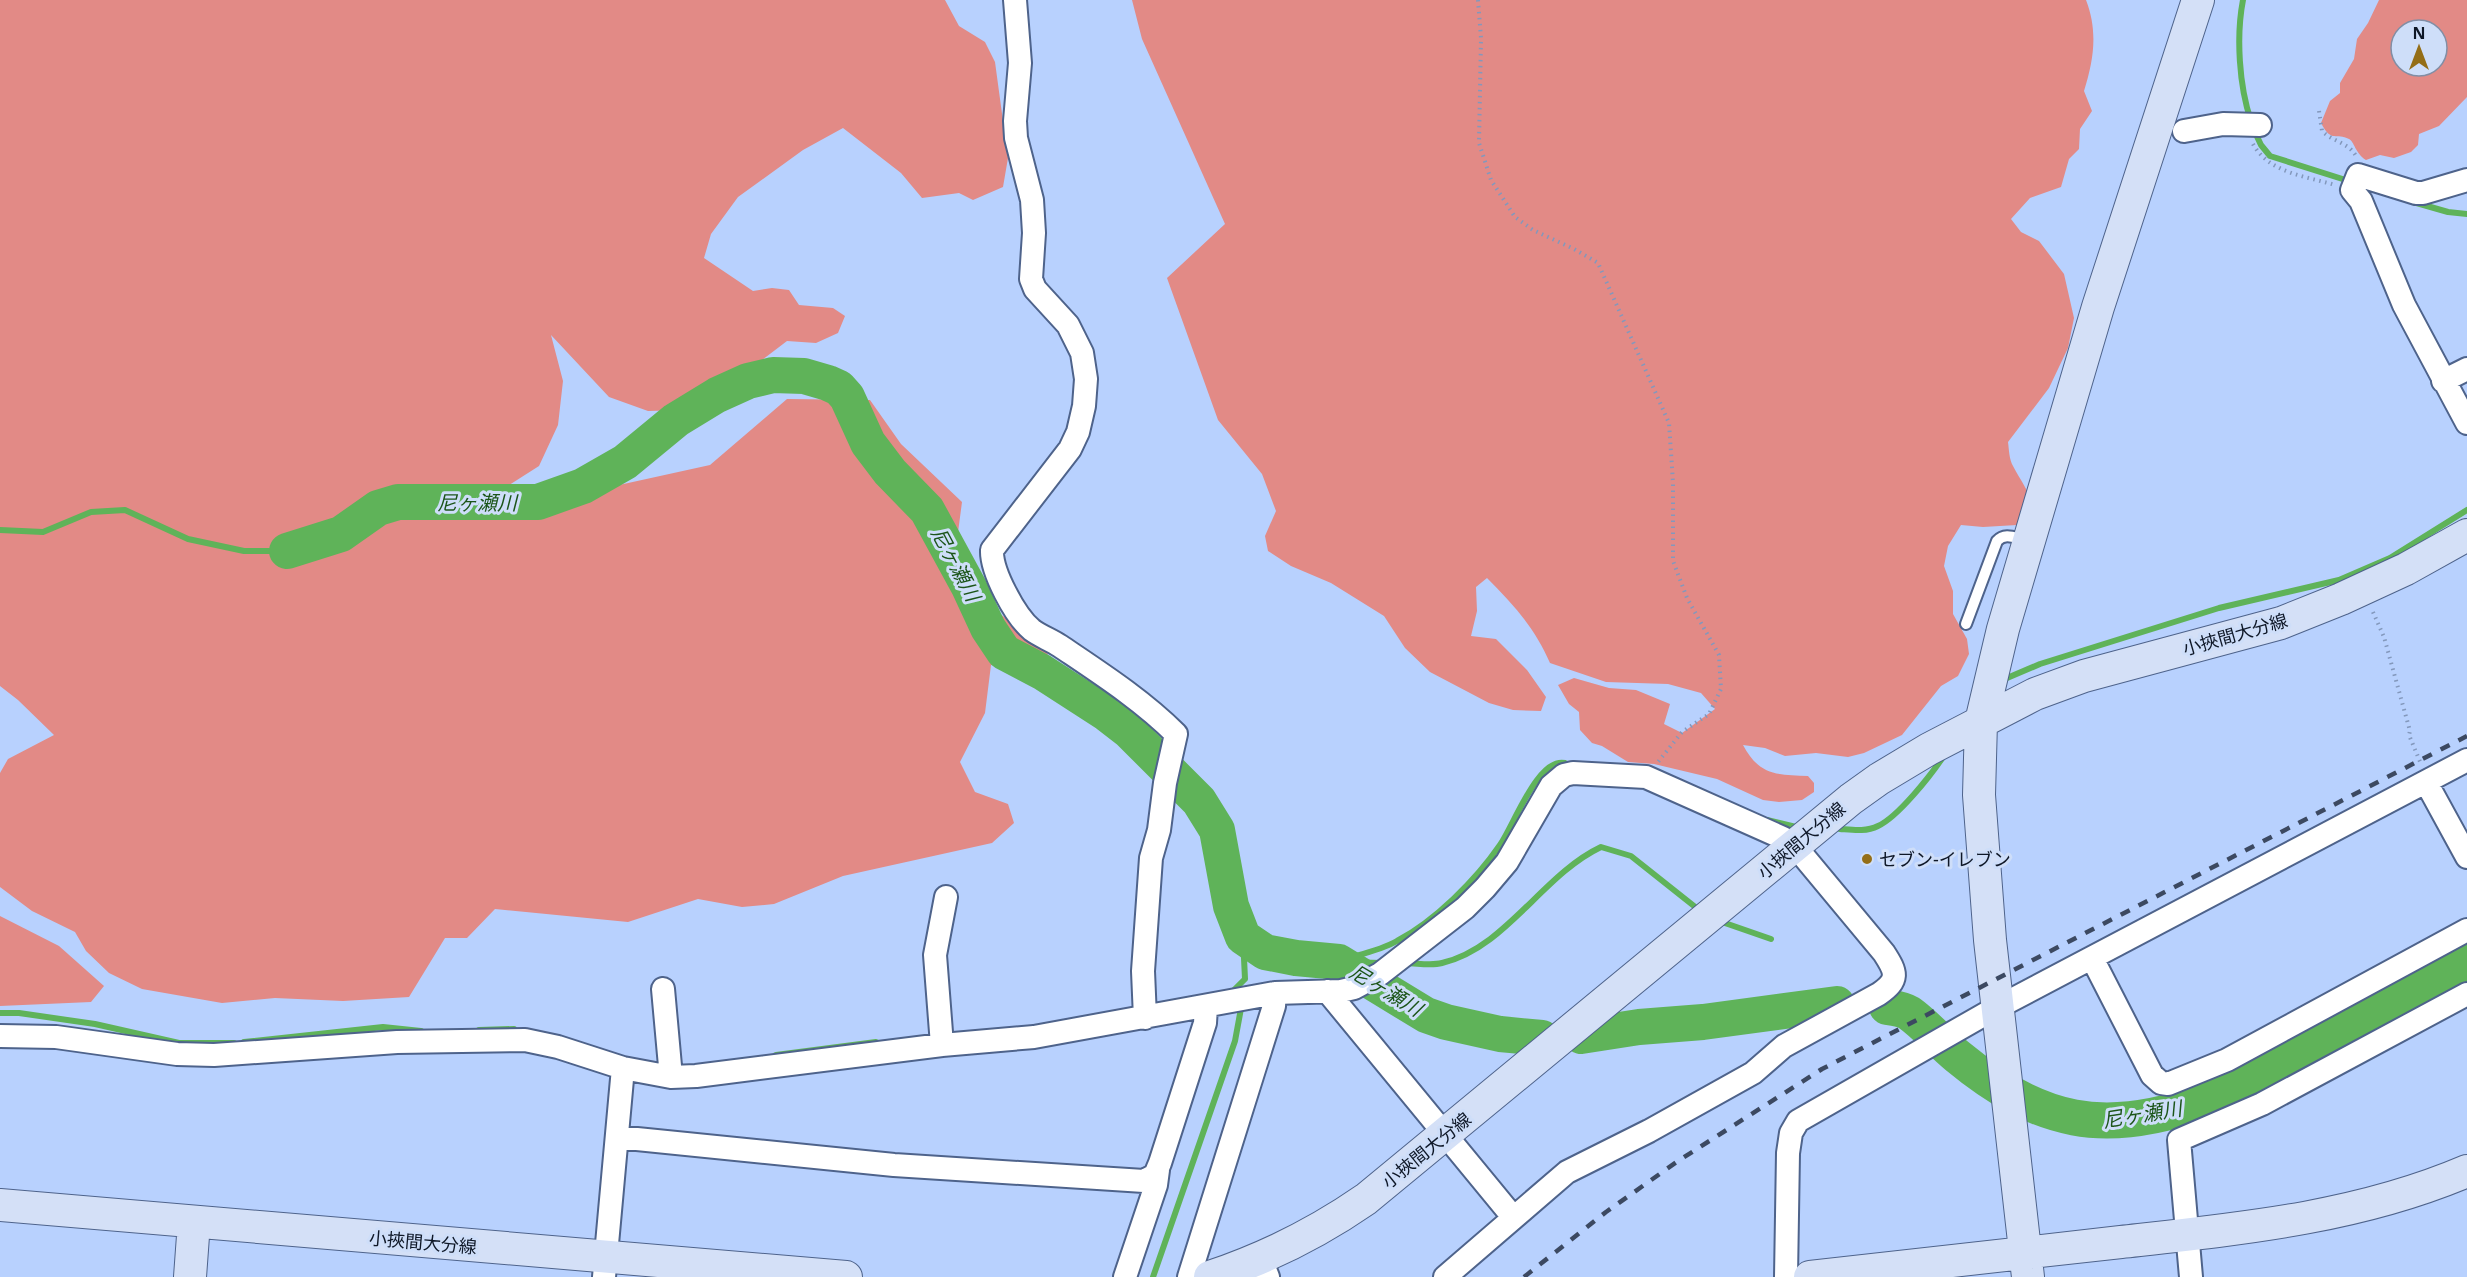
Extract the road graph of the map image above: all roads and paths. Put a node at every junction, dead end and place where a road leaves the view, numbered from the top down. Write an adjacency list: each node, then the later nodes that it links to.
1 (1015, 0): 31 (street)
2 (1478, 0): 18 (path)
3 (2198, 0): 13 (main road)
4 (2319, 111): 8 (path)
5 (2251, 125): 6 (street); 8 (path)
6 (2184, 131)
7 (2467, 180): 8 (street)
8 (2355, 183): 10 (street)
9 (2467, 369): 10 (street)
10 (2443, 381): 11 (street)
11 (2467, 423)
12 (2467, 535): 14 (main road, 小挾間大分線)
13 (2029, 541): 15 (lane); 16 (main road)
14 (2362, 590): 16 (main road, 小挾間大分線); 19 (path)
15 (1966, 624)
16 (1981, 722): 20 (main road, 小挾間大分線); 30 (main road)
17 (2467, 760): 19 (street)
18 (1646, 777): 20 (street); 26 (street)
19 (2428, 781): 21 (street); 24 (street)
20 (1794, 846): 36 (main road, 小挾間大分線); 41 (street)
21 (2467, 857)
22 (946, 897): 33 (street)
23 (2467, 930): 24 (street)
24 (2092, 958): 30 (street)
25 (663, 989): 35 (street)
26 (1327, 992): 28 (street); 36 (street)
27 (2467, 994): 43 (street)
28 (1266, 995): 29 (street); 50 (street)
29 (1206, 1007): 31 (street); 38 (street)
30 (1998, 1007): 44 (main road); 53 (street)
31 (1145, 1018): 33 (street)
32 (0, 1036): 34 (street)
33 (942, 1045): 35 (street)
34 (623, 1068): 35 (street); 37 (street)
35 (671, 1077)
36 (1446, 1134): 41 (street); 46 (main road, 小挾間大分線)
37 (617, 1137): 38 (street); 45 (street)
38 (1158, 1170): 49 (street)
39 (2467, 1172): 43 (main road)
40 (0, 1205): 42 (main road, 小挾間大分線)
41 (1513, 1217): 52 (street)
42 (194, 1222): 45 (main road, 小挾間大分線); 47 (main road)
43 (2186, 1235): 44 (main road); 55 (street)
44 (2027, 1265): 54 (main road)
45 (605, 1267): 48 (main road, 小挾間大分線)
46 (1265, 1268): 51 (main road, 小挾間大分線)
47 (190, 1277)
48 (846, 1277)
49 (1125, 1277)
50 (1189, 1277)
51 (1210, 1277)
52 (1445, 1277)
53 (1786, 1277)
54 (1810, 1277)
55 (2191, 1277)

